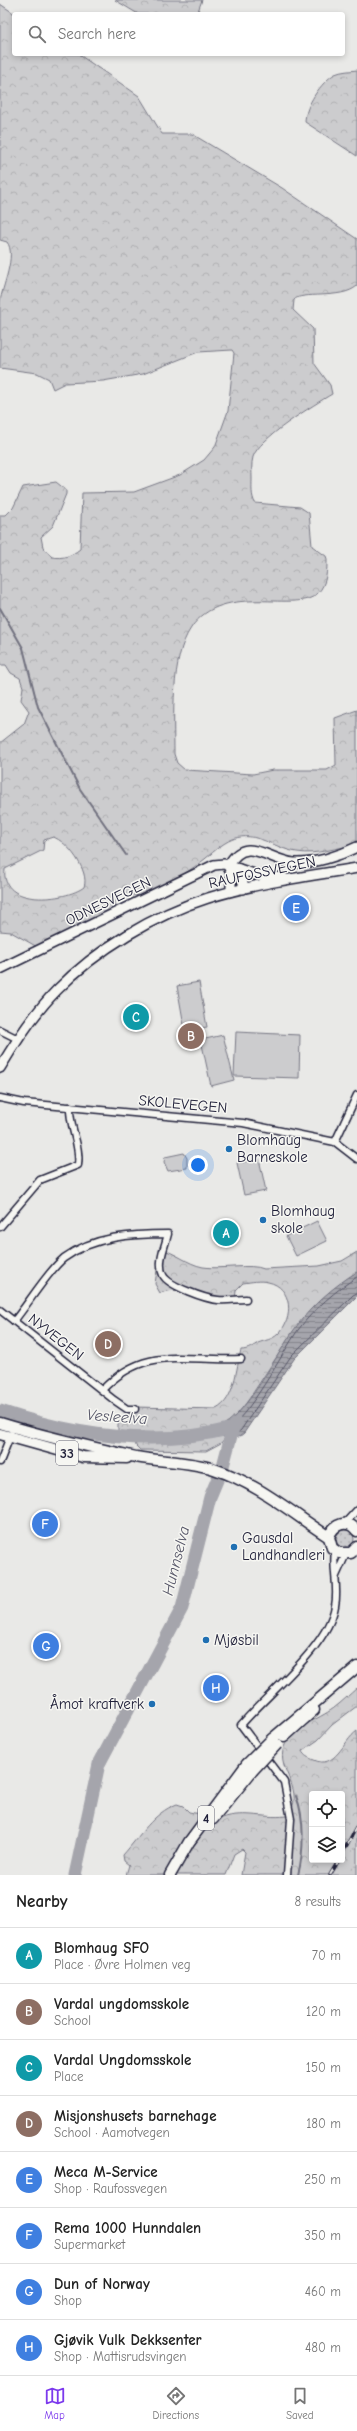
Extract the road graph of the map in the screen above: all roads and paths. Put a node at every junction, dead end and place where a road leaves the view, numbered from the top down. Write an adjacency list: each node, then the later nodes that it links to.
1 (357, 847): 2 (main road)
2 (228, 866): 4 (main road, ODNESVEGEN); 7 (main road); 8 (main road, ODNESVEGEN)
3 (357, 868): 5 (main road, RAUFOSSVEGEN)
4 (239, 869): 5 (main road, ODNESVEGEN); 6 (main road)
5 (295, 879): 6 (main road, RAUFOSSVEGEN)
6 (243, 889): 7 (main road, RAUFOSSVEGEN)
7 (231, 891): 10 (main road, RAUFOSSVEGEN)
8 (0, 969)
9 (0, 1030): 10 (street)
10 (18, 1039): 11 (main road, RAUFOSSVEGEN)
11 (0, 1068)
12 (357, 1094): 15 (street)
13 (0, 1098): 14 (street, SKOLEVEGEN)
14 (70, 1107): 15 (street, SKOLEVEGEN); 17 (street)
15 (335, 1142): 16 (street, SKOLEVEGEN)
16 (357, 1159)
17 (0, 1227)
18 (246, 1299): 20 (street)
19 (0, 1310): 20 (street, NYVEGEN)
20 (14, 1321): 22 (street, NYVEGEN)
21 (241, 1359): 22 (street)
22 (102, 1390): 23 (street, NYVEGEN)
23 (135, 1409)
24 (0, 1424): 25 (main road, 33)
25 (10, 1427): 26 (street); 27 (main road, 33)
26 (3, 1436): 27 (main road, 33); 28 (street)
27 (137, 1457): 30 (main road, 33)
28 (0, 1462)
29 (357, 1510): 31 (street)
30 (307, 1520): 33 (main road, 33); 34 (main road, 33)
31 (345, 1524): 32 (main road); 33 (main road)
32 (356, 1527)
33 (334, 1528): 34 (main road)
34 (329, 1537): 35 (main road, 33)
35 (335, 1551): 36 (main road); 37 (street)
36 (353, 1551): 37 (street)
37 (336, 1576): 44 (street)
38 (357, 1667): 40 (main road, 4)
39 (357, 1676): 40 (main road, 4)
40 (275, 1741): 41 (main road, 4, bridge)
41 (249, 1767): 42 (main road, 4); 43 (main road, 4)
42 (170, 1875)
43 (178, 1875)
44 (287, 1875)

